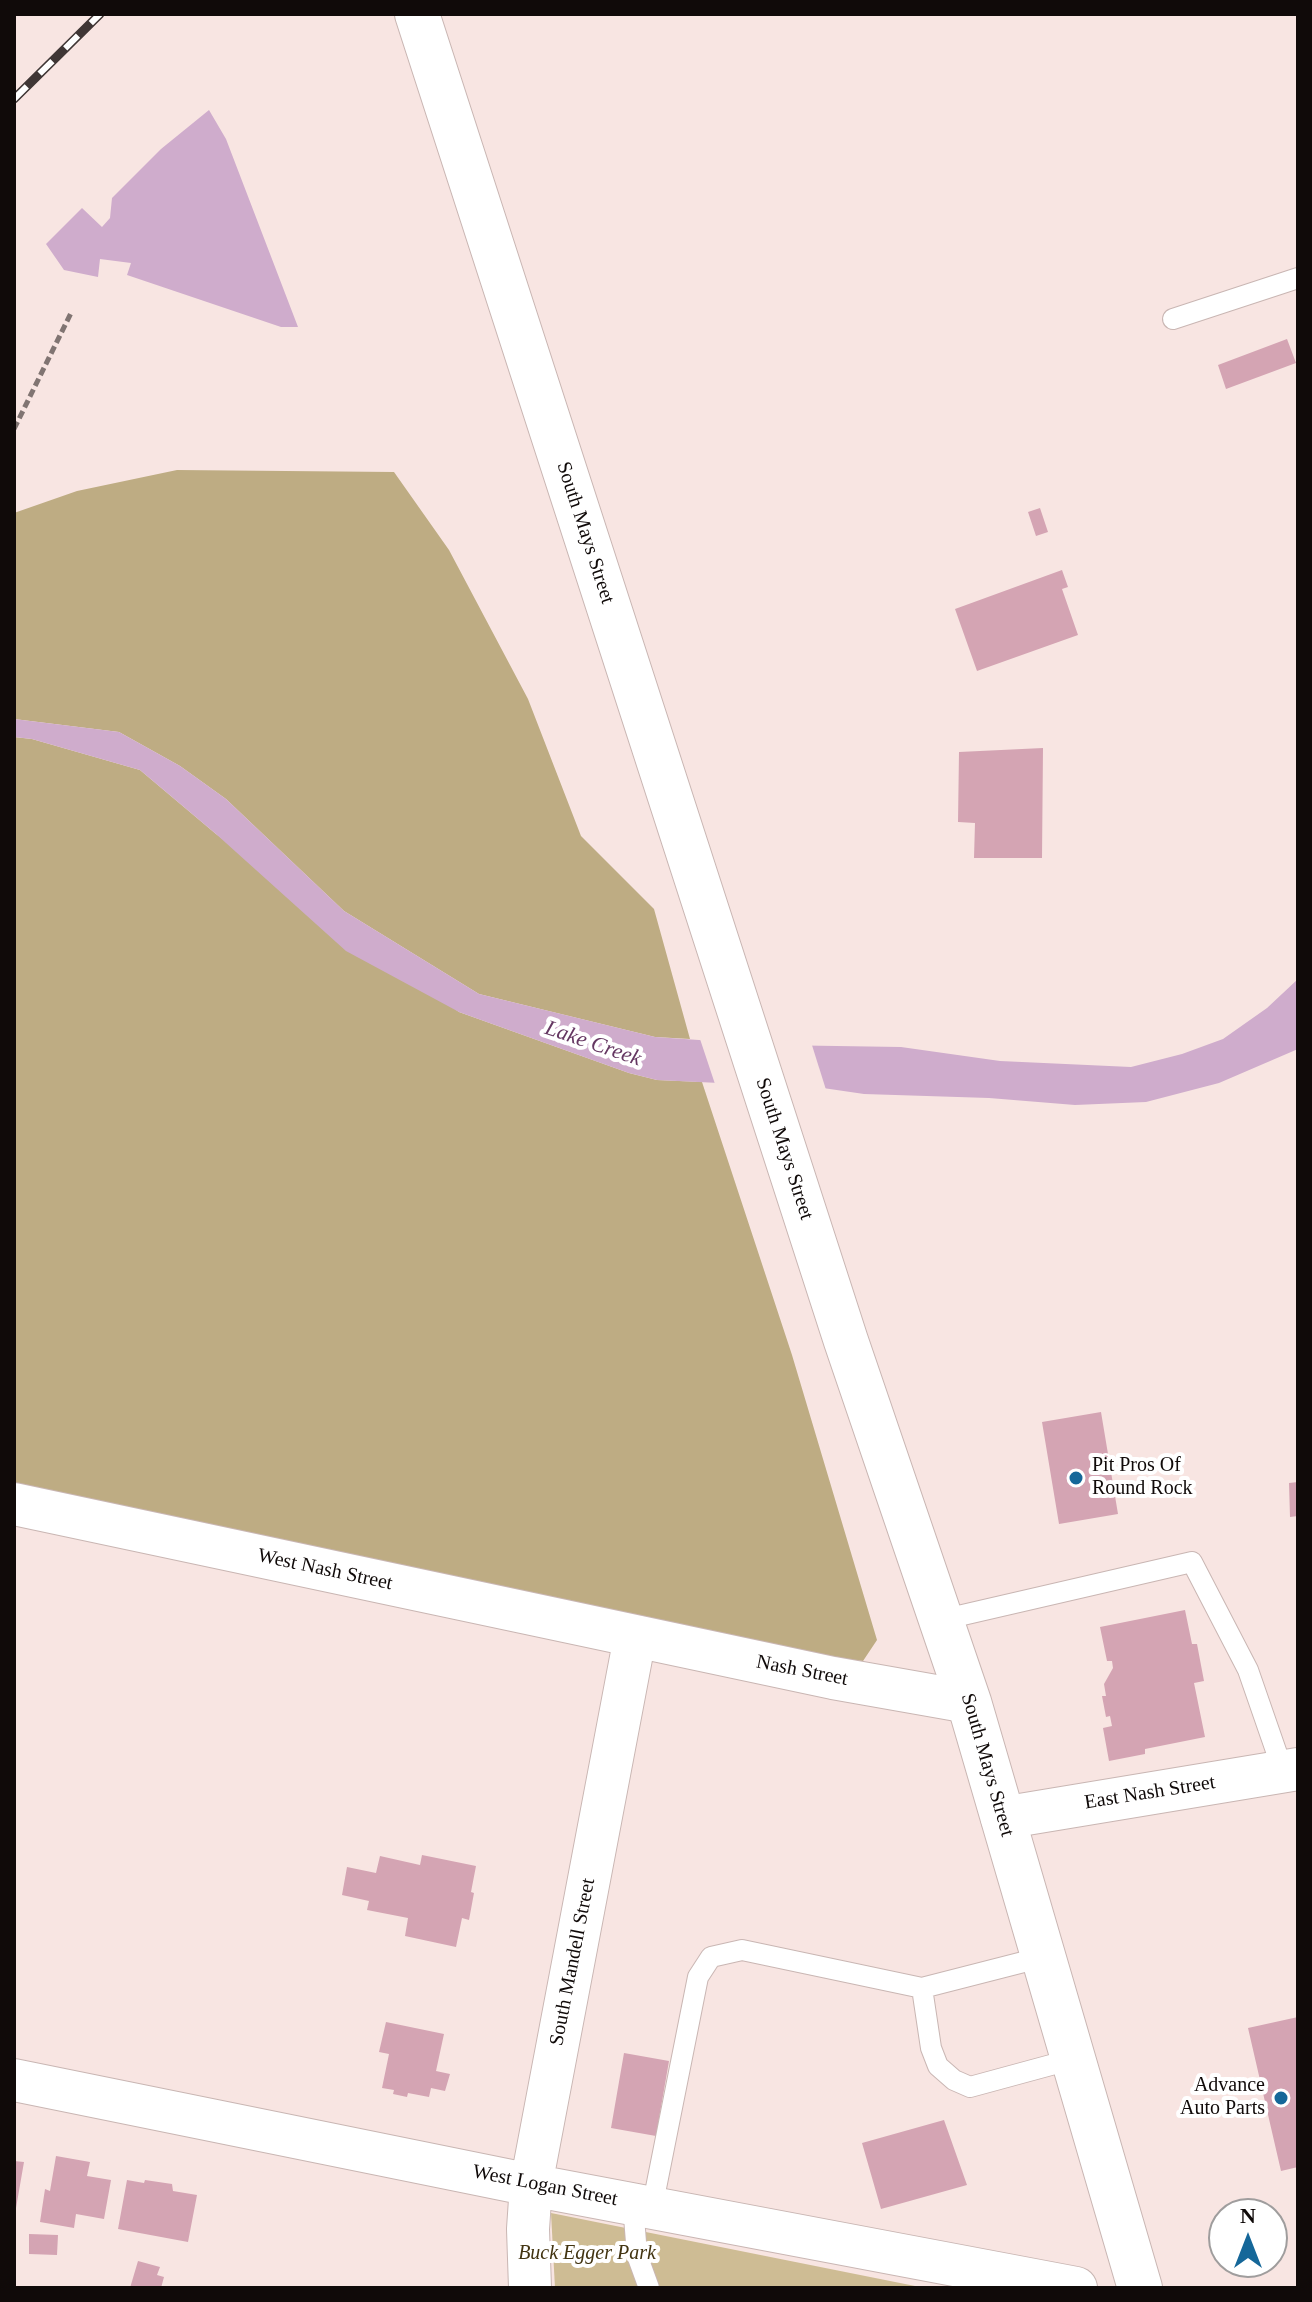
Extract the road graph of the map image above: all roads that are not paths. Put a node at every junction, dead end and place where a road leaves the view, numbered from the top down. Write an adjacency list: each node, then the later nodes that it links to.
1 (417, 14): 5 (main road, South Mays Street)
2 (1298, 278): 3 (lane)
3 (1173, 319)
4 (14, 1504): 6 (street, West Nash Street)
5 (941, 1620): 7 (main road, South Mays Street); 8 (lane)
6 (635, 1637): 7 (street, Nash Street); 14 (street, South Mandell Street)
7 (969, 1702): 9 (main road, South Mays Street)
8 (1290, 1770): 9 (street, East Nash Street)
9 (1002, 1818): 10 (main road, South Mays Street)
10 (1043, 1957): 11 (lane); 12 (main road, South Mays Street)
11 (922, 1988): 12 (lane); 15 (lane)
12 (1073, 2059): 20 (main road, South Mays Street)
13 (14, 2080): 14 (street, West Logan Street)
14 (531, 2185): 15 (street, West Logan Street); 17 (street, South Mandell Street)
15 (642, 2206): 16 (street, West Logan Street); 18 (lane)
16 (977, 2279): 19 (street, West Logan Street)
17 (530, 2288)
18 (649, 2288)
19 (1076, 2288)
20 (1140, 2288)

